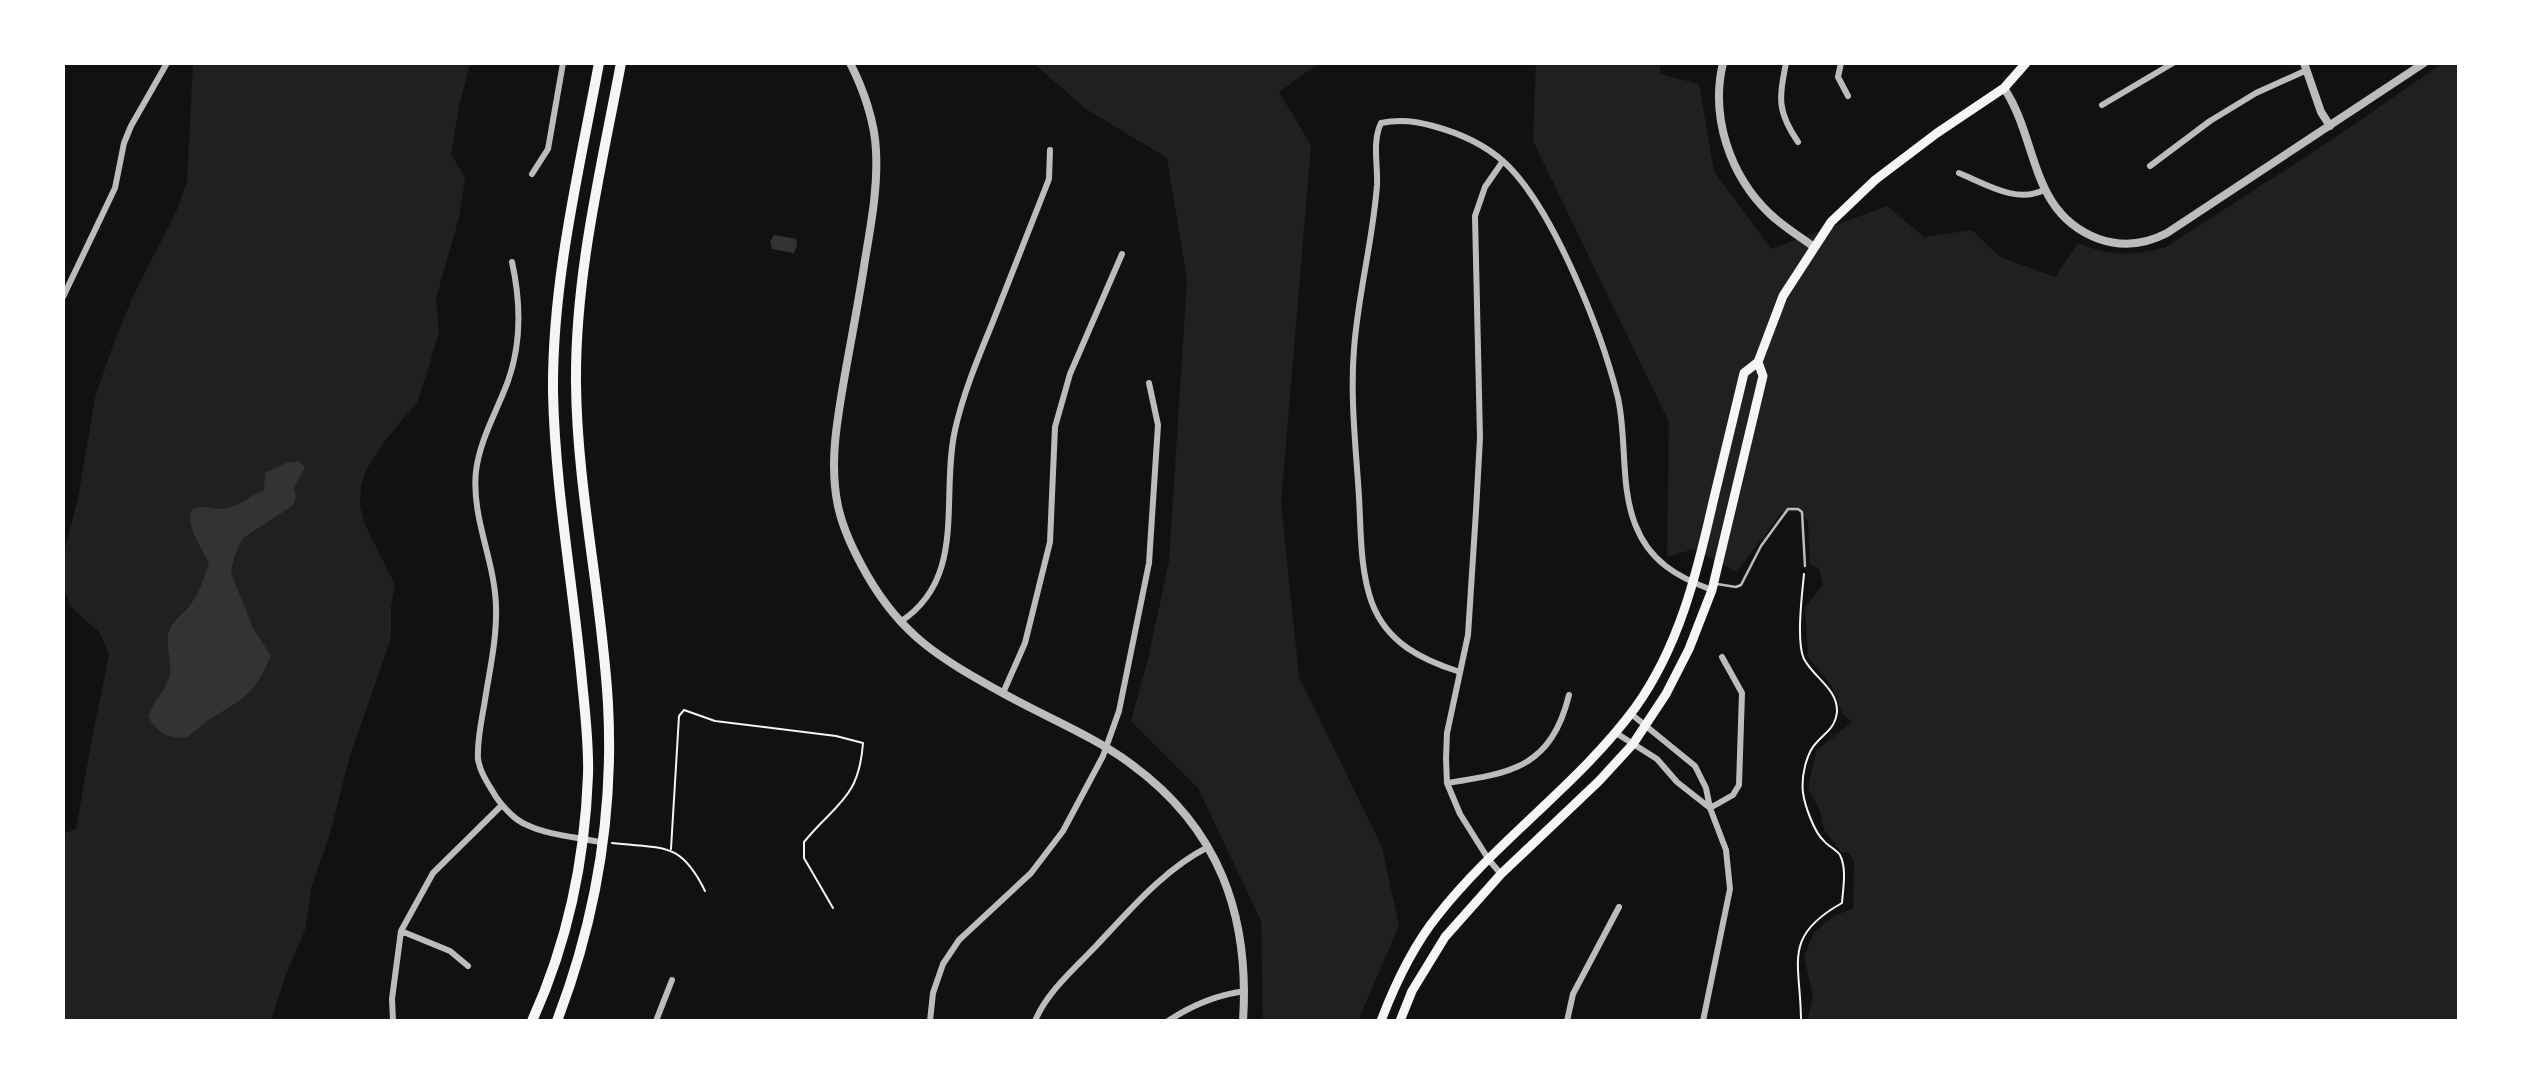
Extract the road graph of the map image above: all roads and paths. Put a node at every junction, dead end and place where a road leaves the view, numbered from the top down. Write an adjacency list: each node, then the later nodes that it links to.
1 (167, 63): 27 (street)
2 (562, 63): 22 (street)
3 (599, 63): 46 (main road)
4 (621, 63): 47 (main road)
5 (850, 63): 33 (street)
6 (1723, 63): 24 (street)
7 (1786, 63): 17 (street)
8 (1841, 63): 14 (street)
9 (2026, 63): 13 (main road)
10 (2173, 63): 15 (street)
11 (2424, 63): 16 (street)
12 (2306, 66): 16 (street); 20 (street)
13 (2004, 88): 23 (street); 24 (main road)
14 (1847, 96)
15 (2102, 105)
16 (2330, 126): 23 (street)
17 (1798, 142)
18 (1050, 150): 33 (street)
19 (1503, 161): 31 (street); 35 (street); 35 (street)
20 (2150, 166)
21 (1959, 173): 23 (street)
22 (532, 174)
23 (2045, 190)
24 (1814, 247): 28 (main road)
25 (1122, 254): 36 (street)
26 (512, 262): 44 (street)
27 (63, 297)
28 (1758, 362): 31 (main road); 32 (main road)
29 (1149, 383): 42 (street)
30 (1805, 566): 32 (lane); 71 (path)
31 (1693, 583): 32 (street); 38 (main road)
32 (1713, 587): 39 (main road)
33 (900, 622): 36 (street)
34 (1722, 657): 45 (street)
35 (1460, 672): 43 (street)
36 (1003, 693): 42 (street)
37 (1569, 695): 43 (street)
38 (1630, 713): 39 (street); 40 (main road)
39 (1645, 726): 41 (main road); 45 (street)
40 (1616, 733): 41 (street); 50 (main road)
41 (1633, 744): 45 (street); 51 (main road)
42 (1104, 748): 48 (street); 63 (street)
43 (1447, 783): 50 (street)
44 (502, 805): 46 (street); 55 (street)
45 (1710, 808): 70 (street)
46 (582, 838): 47 (street); 60 (main road)
47 (604, 843): 49 (path); 61 (main road)
48 (1208, 847): 58 (street); 64 (street)
49 (671, 849): 52 (path); 54 (path)
50 (1489, 860): 51 (street); 67 (main road)
51 (1501, 874): 68 (main road)
52 (705, 891)
53 (1619, 907): 69 (street)
54 (833, 908)
55 (401, 931): 56 (street); 59 (street)
56 (468, 966)
57 (672, 980): 62 (street)
58 (1245, 991): 65 (street); 66 (street)
59 (393, 1021)
60 (532, 1021)
61 (557, 1021)
62 (656, 1021)
63 (930, 1021)
64 (1035, 1021)
65 (1168, 1021)
66 (1243, 1021)
67 (1381, 1021)
68 (1400, 1021)
69 (1567, 1021)
70 (1703, 1021)
71 (1801, 1021)

